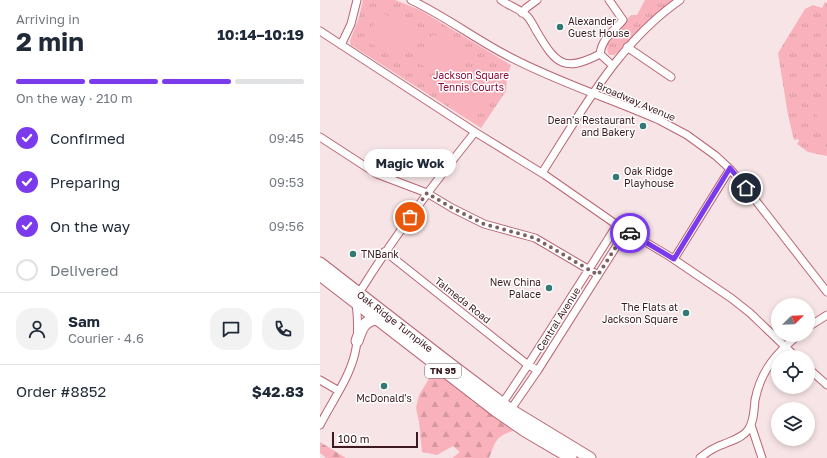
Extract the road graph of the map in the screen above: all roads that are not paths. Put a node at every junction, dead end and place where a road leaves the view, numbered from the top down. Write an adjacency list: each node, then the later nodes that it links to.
1 (357, 0): 9 (street)
2 (411, 0): 14 (street, Broadway Avenue)
3 (501, 0): 7 (street)
4 (537, 0): 7 (street)
5 (610, 0): 11 (street)
6 (680, 0): 10 (street)
7 (522, 12): 11 (street)
8 (320, 31): 9 (street)
9 (341, 45): 15 (street)
10 (627, 47): 12 (street); 13 (street)
11 (600, 54): 12 (street)
12 (612, 65): 14 (street)
13 (671, 77)
14 (593, 93): 17 (street, Broadway Avenue); 18 (street)
15 (475, 132): 18 (street); 19 (street)
16 (320, 137): 19 (street)
17 (730, 168): 25 (street); 30 (street, Broadway Avenue)
18 (542, 173): 20 (street)
19 (427, 193): 24 (street); 27 (street)
20 (617, 225): 21 (street); 22 (street, Central Avenue)
21 (626, 231): 23 (street, Central Avenue); 25 (street)
22 (606, 242): 23 (street); 27 (street, Central Avenue)
23 (615, 248): 29 (street, Central Avenue)
24 (384, 252): 31 (street); 41 (street, Talmeda Road)
25 (674, 259): 39 (street)
26 (320, 263): 31 (highway, Oak Ridge Turnpike / TN 95)
27 (589, 269): 29 (street); 35 (street, Central Avenue)
28 (320, 275): 31 (highway, Oak Ridge Turnpike / TN 95)
29 (598, 275): 36 (street, Central Avenue)
30 (827, 292)
31 (358, 298): 33 (highway, Oak Ridge Turnpike / TN 95); 37 (street); 47 (highway, Oak Ridge Turnpike / TN 95)
32 (827, 315): 34 (street)
33 (376, 319): 37 (highway); 47 (highway, Oak Ridge Turnpike / TN 95)
34 (815, 323)
35 (551, 329): 36 (street); 41 (street, Central Avenue)
36 (560, 334): 42 (street, Central Avenue)
37 (356, 341): 46 (street)
38 (790, 342): 39 (street)
39 (785, 346): 40 (street); 49 (street)
40 (789, 350)
41 (528, 364): 42 (street, Talmeda Road); 47 (street, Central Avenue)
42 (538, 370): 47 (street, Central Avenue)
43 (815, 374): 45 (street)
44 (320, 380): 46 (street)
45 (827, 385)
46 (339, 391): 48 (street)
47 (504, 410): 50 (highway, Oak Ridge Turnpike / TN 95); 51 (highway, Oak Ridge Turnpike / TN 95)
48 (320, 425)
49 (751, 425): 52 (street); 53 (street)
50 (571, 458)
51 (590, 458)
52 (700, 458)
53 (762, 458)

